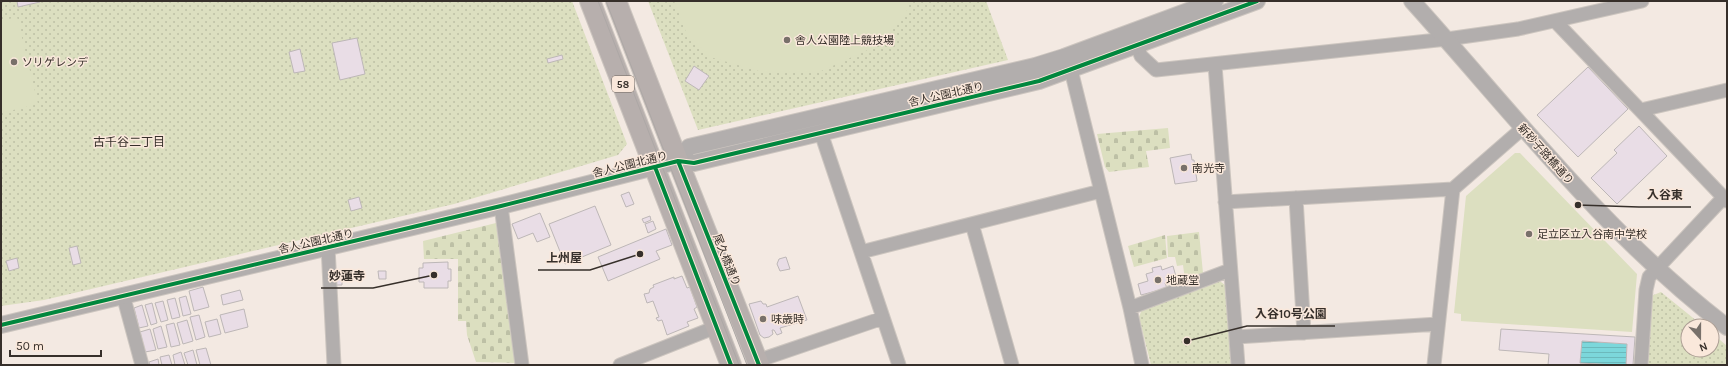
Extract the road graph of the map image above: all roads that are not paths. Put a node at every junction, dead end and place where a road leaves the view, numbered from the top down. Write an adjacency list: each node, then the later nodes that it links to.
1 (590, 1): 17 (main road, 58)
2 (616, 1): 16 (main road, 尾久橋通り / 58)
3 (1215, 1): 16 (street, 舎人公園北通り)
4 (1257, 1): 9 (street, 舎人公園北通り)
5 (1412, 1): 8 (street, 新砂子路橋通り)
6 (1642, 1): 7 (street)
7 (1555, 21): 8 (street); 13 (street)
8 (1447, 40): 10 (street); 14 (street, 新砂子路橋通り)
9 (1137, 46): 10 (street); 11 (street, 舎人公園北通り)
10 (1215, 65): 22 (street)
11 (1071, 70): 15 (street, 舎人公園北通り); 19 (street)
12 (1727, 90): 13 (street)
13 (1641, 110): 21 (street)
14 (1523, 128): 18 (street); 27 (street, 新砂子路橋通り)
15 (821, 133): 16 (street, 舎人公園北通り); 26 (street)
16 (678, 161): 17 (street, 舎人公園北通り); 38 (main road, 尾久橋通り / 58)
17 (655, 167): 23 (street, 舎人公園北通り); 34 (main road, 58)
18 (1453, 189): 20 (street); 32 (street)
19 (1101, 191): 24 (street); 30 (street)
20 (1296, 198): 22 (street); 36 (street)
21 (1725, 199): 27 (street)
22 (1225, 202): 28 (street)
23 (501, 206): 25 (street, 舎人公園北通り); 41 (street)
24 (972, 224): 26 (street); 45 (street)
25 (328, 247): 29 (street, 舎人公園北通り); 40 (street)
26 (861, 252): 31 (street)
27 (1656, 268): 35 (street, 新砂子路橋通り); 49 (street)
28 (1230, 270): 30 (street); 37 (street)
29 (123, 295): 33 (street, 舎人公園北通り); 39 (street)
30 (1130, 308): 46 (street)
31 (883, 318): 38 (street); 44 (street)
32 (1438, 324): 36 (street); 48 (street)
33 (1, 325)
34 (716, 327): 42 (street); 43 (main road, 58)
35 (1727, 327)
36 (1304, 333): 37 (street)
37 (1236, 337): 47 (street)
38 (758, 363)
39 (142, 365)
40 (334, 365)
41 (522, 365)
42 (620, 365)
43 (731, 365)
44 (899, 365)
45 (1012, 365)
46 (1142, 365)
47 (1238, 365)
48 (1434, 365)
49 (1641, 365)

